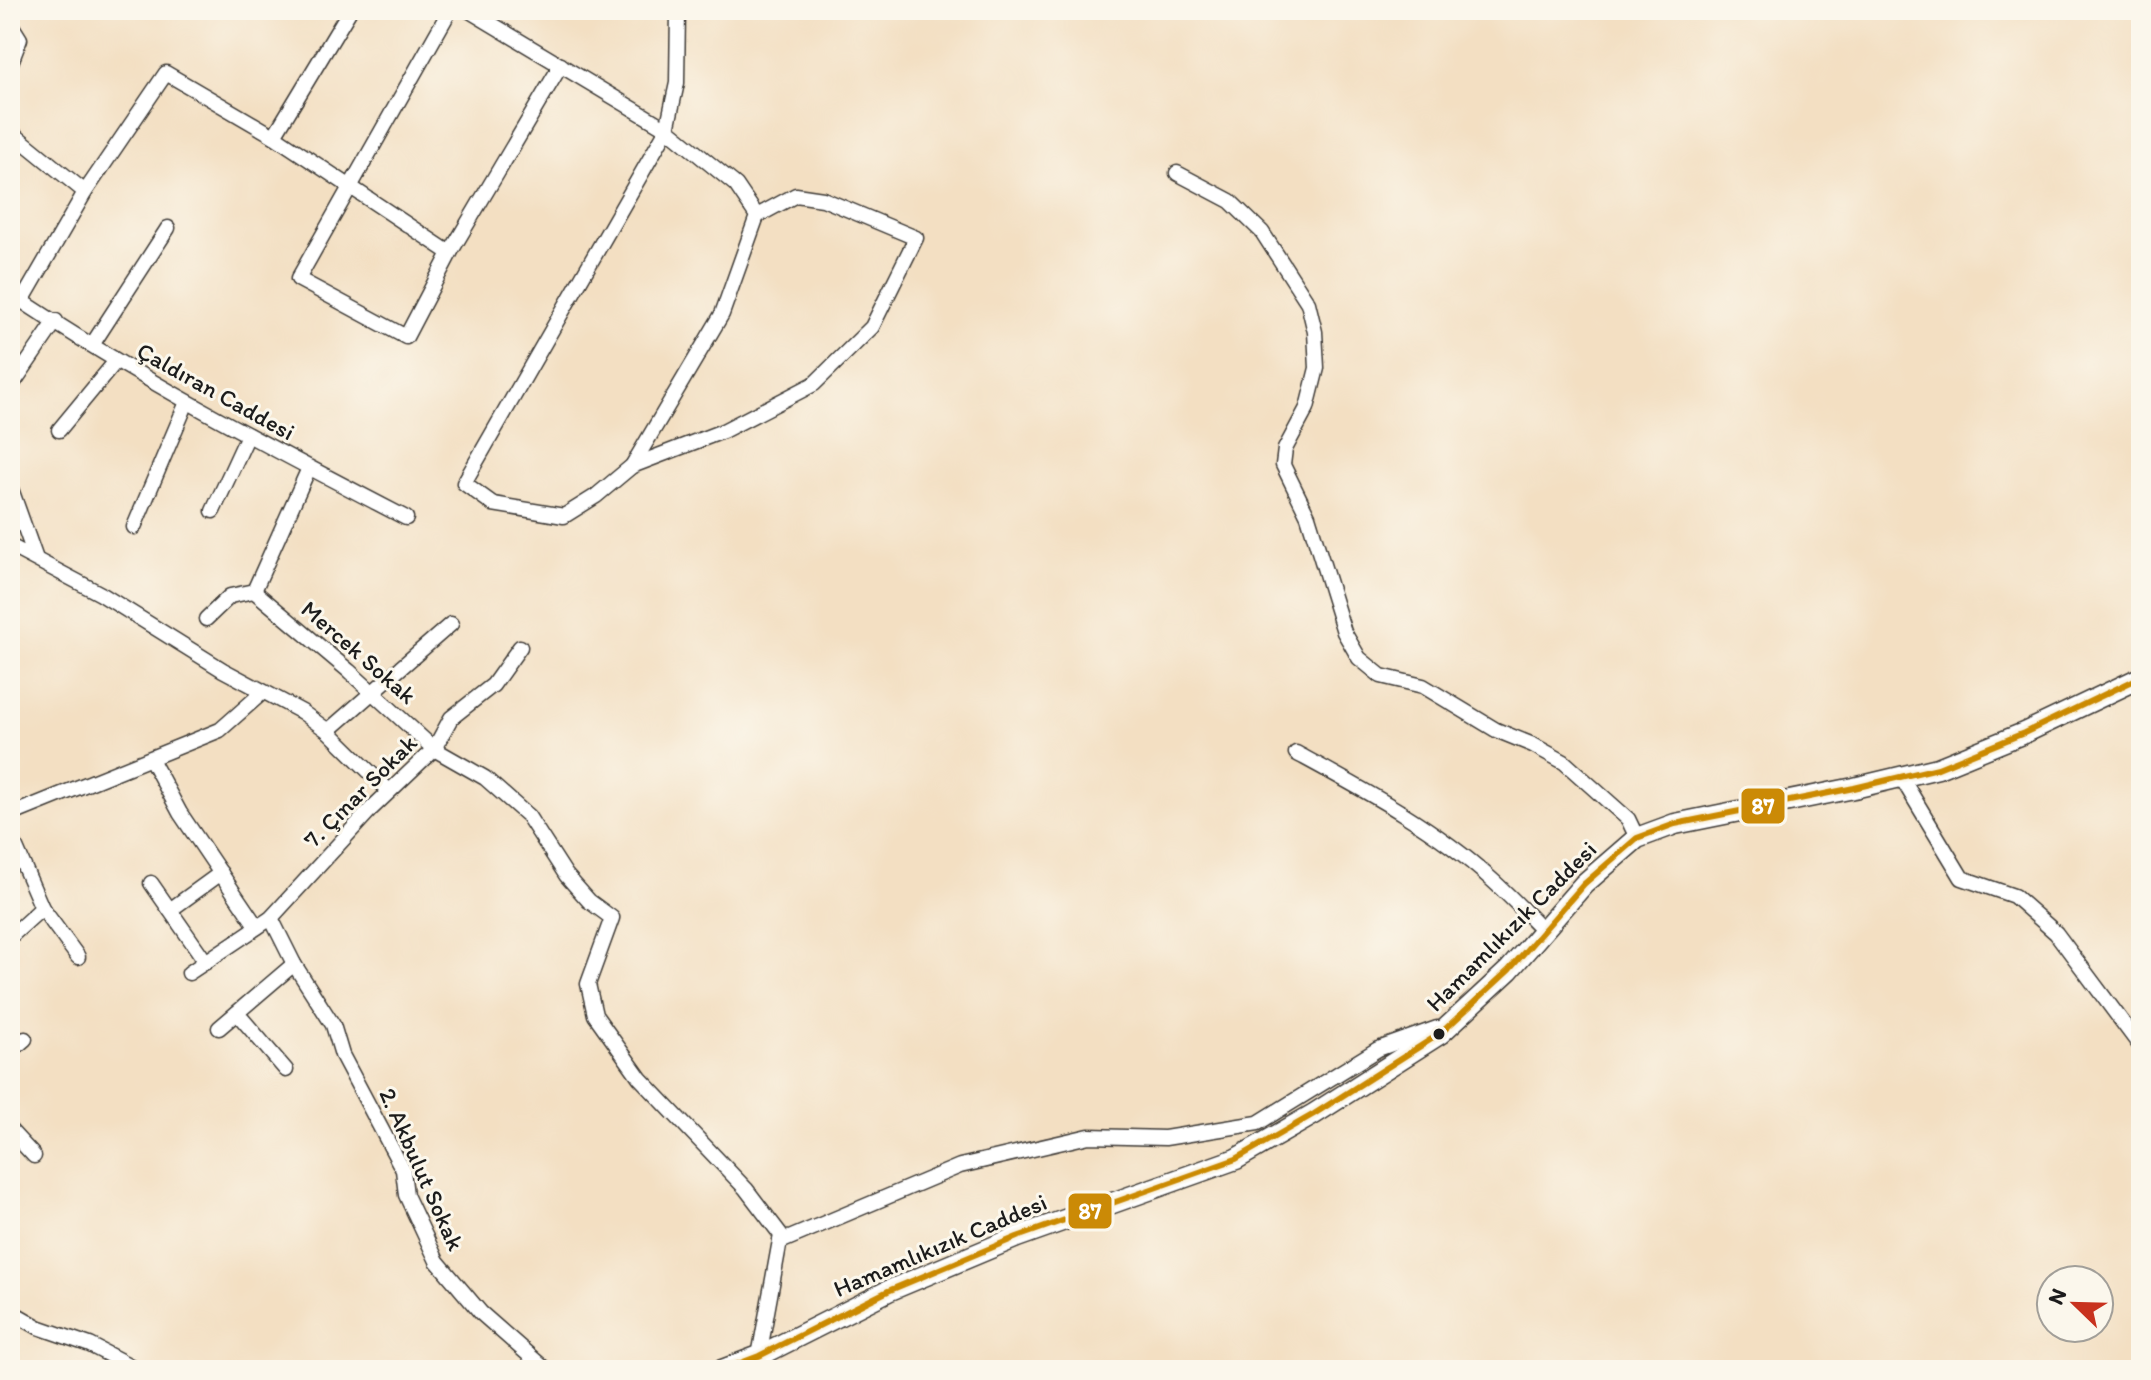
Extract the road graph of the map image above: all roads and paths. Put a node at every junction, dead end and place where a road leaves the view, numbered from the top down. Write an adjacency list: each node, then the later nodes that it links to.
1 (350, 10): 10 (street)
2 (450, 10): 12 (street)
3 (468, 10): 7 (street)
4 (678, 10): 8 (street)
5 (10, 23): 6 (street)
6 (10, 65)
7 (561, 65): 8 (street); 16 (street)
8 (667, 129): 14 (street); 25 (street)
9 (10, 131): 13 (street)
10 (274, 136): 12 (street); 13 (street)
11 (1177, 173): 48 (street)
12 (348, 186): 16 (street); 16 (street)
13 (85, 192): 17 (street)
14 (757, 216): 25 (street); 25 (street)
15 (168, 228): 19 (street)
16 (450, 253)
17 (16, 297): 18 (street, Çaldıran Caddesi)
18 (56, 321): 19 (street, Çaldıran Caddesi); 21 (street)
19 (92, 345): 20 (street, Çaldıran Caddesi)
20 (116, 361): 22 (street, Çaldıran Caddesi); 23 (street)
21 (10, 388)
22 (187, 402): 24 (street, Çaldıran Caddesi); 30 (street)
23 (59, 430)
24 (248, 435): 26 (street, Çaldıran Caddesi); 28 (street)
25 (632, 466)
26 (309, 468): 29 (street, Çaldıran Caddesi); 33 (street)
27 (10, 486): 32 (street)
28 (213, 511)
29 (406, 518)
30 (134, 527)
31 (10, 546): 32 (street)
32 (36, 559): 38 (street)
33 (254, 591): 34 (street); 39 (street, Mercek Sokak)
34 (206, 619)
35 (451, 624): 39 (street)
36 (520, 647): 41 (street, 7. Çınar Sokak)
37 (2141, 678): 44 (street, Hamamlıkızık Caddesi)
38 (263, 692): 40 (street); 43 (street)
39 (373, 693): 40 (street); 41 (street, Mercek Sokak)
40 (328, 731): 45 (street)
41 (434, 749): 45 (street, 7. Çınar Sokak); 70 (street, Mercek Sokak)
42 (1296, 753): 55 (street)
43 (151, 759): 46 (street); 49 (street)
44 (1901, 777): 48 (street, Hamamlıkızık Caddesi); 65 (street)
45 (389, 791): 53 (street, 7. Çınar Sokak)
46 (10, 815)
47 (11, 838): 51 (street)
48 (1637, 838): 55 (street, Hamamlıkızık Caddesi)
49 (221, 873): 52 (street); 54 (street)
50 (151, 883): 52 (street)
51 (42, 908): 56 (street); 57 (street)
52 (170, 910): 58 (street)
53 (271, 918): 54 (street, 7. Çınar Sokak); 59 (street, 2. Akbulut Sokak)
54 (257, 927): 58 (street, 7. Çınar Sokak)
55 (1544, 931): 62 (street, Hamamlıkızık Caddesi)
56 (10, 937)
57 (78, 957)
58 (206, 962): 60 (street, 7. Çınar Sokak)
59 (294, 964): 61 (street); 74 (street, 2. Akbulut Sokak)
60 (189, 973)
61 (237, 1013): 63 (street); 67 (street)
62 (1452, 1023): 70 (street); 72 (street, Hamamlıkızık Caddesi)
63 (219, 1028)
64 (25, 1039): 66 (street)
65 (2141, 1047)
66 (10, 1052)
67 (286, 1070)
68 (10, 1130): 69 (street)
69 (34, 1156)
70 (780, 1242): 72 (street)
71 (10, 1311): 73 (street)
72 (759, 1356): 75 (street, Hamamlıkızık Caddesi)
73 (138, 1370)
74 (546, 1370)
75 (722, 1370)

